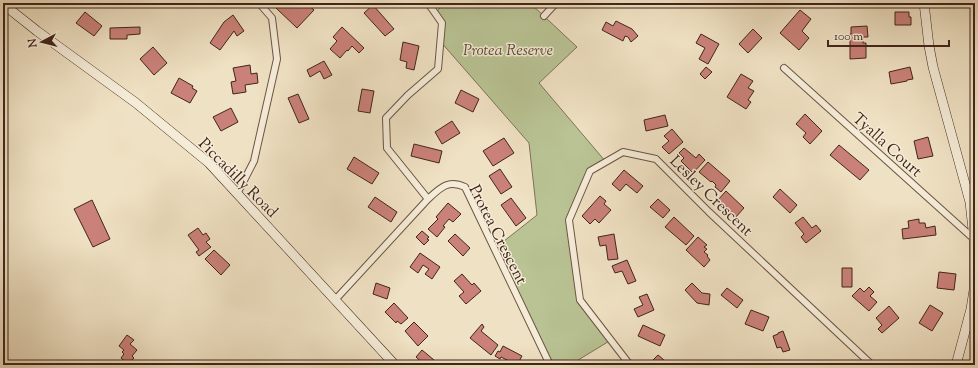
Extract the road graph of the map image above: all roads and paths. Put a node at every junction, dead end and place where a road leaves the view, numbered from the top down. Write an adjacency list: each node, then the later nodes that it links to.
1 (259, 3): 8 (street)
2 (428, 3): 9 (street)
3 (556, 3): 6 (street)
4 (924, 3): 10 (main road)
5 (3, 4): 8 (main road, Piccadilly Road)
6 (544, 16)
7 (784, 68): 10 (street, Tyalla Court)
8 (237, 194): 11 (main road, Piccadilly Road)
9 (428, 198): 11 (street, Protea Crescent); 13 (street, Protea Crescent)
10 (974, 239): 16 (main road)
11 (335, 300): 12 (main road, Piccadilly Road)
12 (396, 365)
13 (550, 365)
14 (630, 365): 15 (street, Lesley Crescent)
15 (872, 365)
16 (956, 365)

